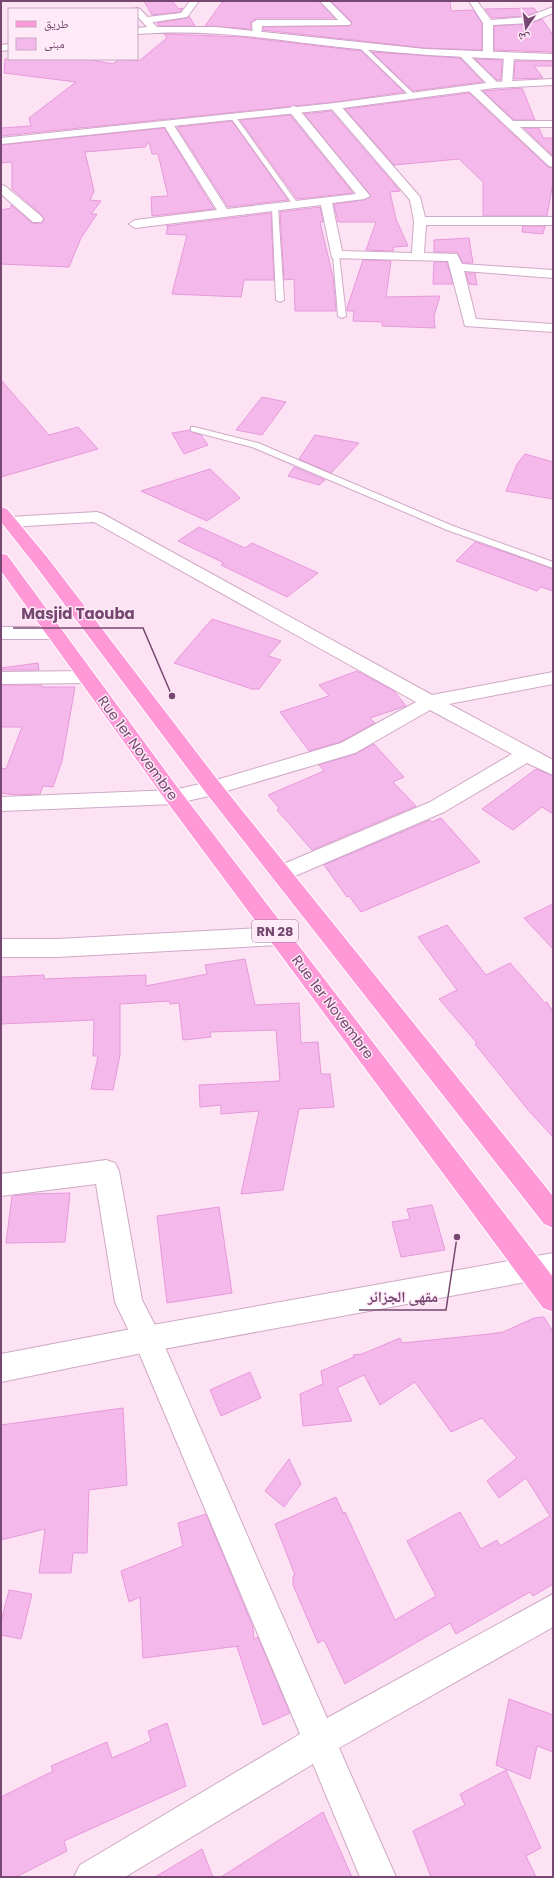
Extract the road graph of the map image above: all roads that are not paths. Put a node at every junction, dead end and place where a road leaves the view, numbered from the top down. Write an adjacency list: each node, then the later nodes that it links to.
1 (195, 1): 6 (street)
2 (324, 1): 11 (street)
3 (473, 1): 7 (street)
4 (553, 10): 7 (street)
5 (138, 12): 6 (street)
6 (147, 20): 9 (street)
7 (488, 25): 8 (street); 14 (street)
8 (539, 27)
9 (154, 29): 10 (street); 11 (street)
10 (138, 31)
11 (258, 34): 12 (street)
12 (360, 46): 13 (street); 21 (lane)
13 (464, 54): 14 (street); 19 (street)
14 (488, 55): 16 (street)
15 (553, 56): 16 (street)
16 (509, 57): 18 (street)
17 (553, 82): 18 (street)
18 (507, 84): 19 (street)
19 (494, 85): 20 (street)
20 (473, 89): 21 (street); 26 (street)
21 (413, 96): 22 (street)
22 (336, 106): 23 (street); 37 (street)
23 (293, 109): 24 (street); 32 (street)
24 (233, 116): 25 (street); 33 (lane)
25 (168, 124): 28 (street); 35 (street)
26 (511, 124): 27 (street); 29 (street)
27 (553, 124)
28 (1, 141)
29 (549, 156): 30 (street)
30 (553, 164)
31 (1, 188): 36 (street)
32 (326, 201): 33 (street); 40 (street)
33 (296, 205): 34 (street)
34 (275, 207): 35 (street); 44 (lane)
35 (224, 213): 39 (street)
36 (37, 219)
37 (420, 221): 38 (street); 41 (street)
38 (553, 221)
39 (135, 224)
40 (336, 255): 41 (street); 45 (lane)
41 (418, 256): 42 (street)
42 (457, 267): 43 (street); 46 (street)
43 (553, 274)
44 (280, 300)
45 (342, 316)
46 (553, 328)
47 (194, 429): 50 (lane)
48 (5, 517): 56 (street); 59 (main road, RN 28)
49 (1, 559): 52 (main road, Rue 1er Novembre / RN 28)
50 (553, 566)
51 (1, 633): 52 (street)
52 (55, 633): 53 (main road, Rue 1er Novembre / RN 28)
53 (87, 677): 54 (street); 60 (main road, Rue 1er Novembre / RN 28)
54 (1, 678)
55 (553, 678): 56 (street)
56 (430, 702): 57 (street); 59 (street)
57 (527, 754): 58 (street); 62 (street)
58 (553, 768)
59 (213, 788): 60 (street); 62 (main road, RN 28)
60 (174, 797): 61 (street); 63 (main road, Rue 1er Novembre / RN 28)
61 (1, 804)
62 (281, 874): 66 (main road, RN 28)
63 (279, 936): 64 (street); 67 (main road, Rue 1er Novembre / RN 28)
64 (1, 948)
65 (1, 1185): 69 (street)
66 (553, 1216)
67 (542, 1267): 68 (main road, Rue 1er Novembre / RN 28); 69 (street)
68 (553, 1299)
69 (147, 1339): 70 (street); 72 (street)
70 (1, 1368)
71 (553, 1610): 72 (street)
72 (319, 1741): 73 (street); 74 (street)
73 (92, 1877)
74 (378, 1877)

